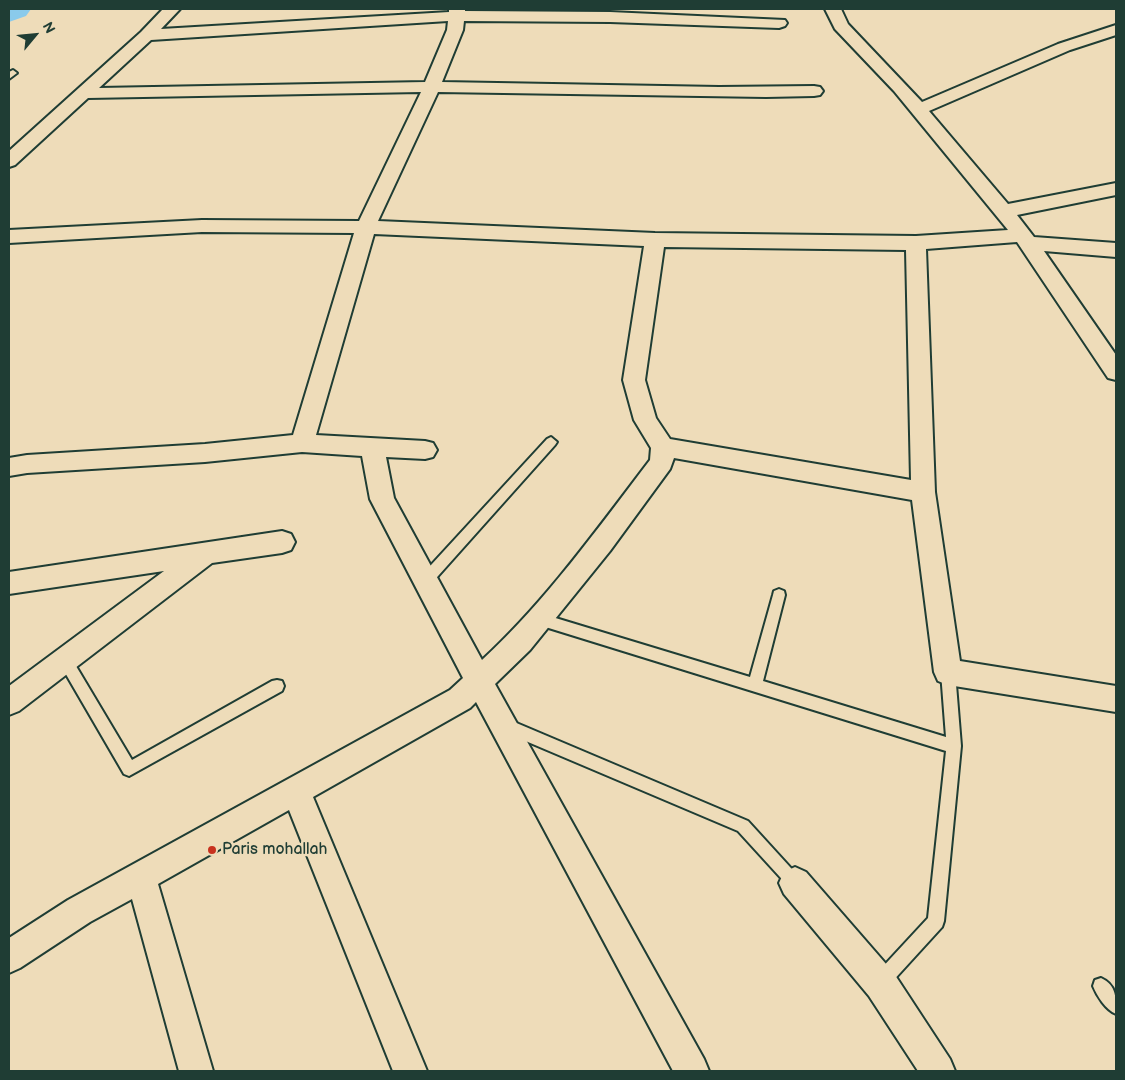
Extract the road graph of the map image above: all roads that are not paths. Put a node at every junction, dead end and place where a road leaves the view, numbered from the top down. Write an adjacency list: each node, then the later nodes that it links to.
1 (172, 9): 6 (street)
2 (833, 9): 10 (street)
3 (457, 12): 4 (street); 6 (street); 7 (street)
4 (779, 23)
5 (1116, 30): 10 (street)
6 (147, 35): 9 (street)
7 (432, 88): 8 (street); 9 (street); 14 (street)
8 (814, 91)
9 (84, 93): 11 (street)
10 (919, 109): 13 (street)
11 (9, 161)
12 (1116, 189): 13 (street)
13 (1004, 211): 16 (street)
14 (366, 227): 15 (street); 17 (street); 22 (street)
15 (9, 236)
16 (1025, 239): 18 (street); 19 (street); 20 (street)
17 (655, 240): 18 (street); 24 (street)
18 (916, 243): 27 (street)
19 (1116, 250)
20 (1116, 372)
21 (551, 442): 30 (lane)
22 (302, 444): 23 (street); 26 (street)
23 (372, 447): 25 (street); 30 (street)
24 (663, 447): 27 (street); 33 (street)
25 (425, 450)
26 (9, 467)
27 (923, 492): 35 (street)
28 (282, 542): 29 (street)
29 (206, 553): 31 (street); 34 (street)
30 (425, 581): 36 (street)
31 (9, 583)
32 (779, 595): 37 (lane)
33 (539, 619): 36 (street); 37 (lane)
34 (65, 660): 38 (lane); 40 (street)
35 (948, 672): 39 (street); 42 (lane)
36 (479, 681): 41 (street); 43 (street)
37 (755, 685): 42 (lane)
38 (277, 686)
39 (1116, 699)
40 (9, 702)
41 (503, 724): 45 (lane); 52 (street)
42 (954, 746): 47 (lane)
43 (296, 790): 44 (street); 51 (street)
44 (141, 877): 46 (street); 50 (street)
45 (795, 883): 47 (street)
46 (9, 957)
47 (881, 984): 53 (street)
48 (1100, 986): 49 (lane)
49 (1116, 1006)
50 (192, 1070)
51 (410, 1071)
52 (692, 1071)
53 (938, 1071)

